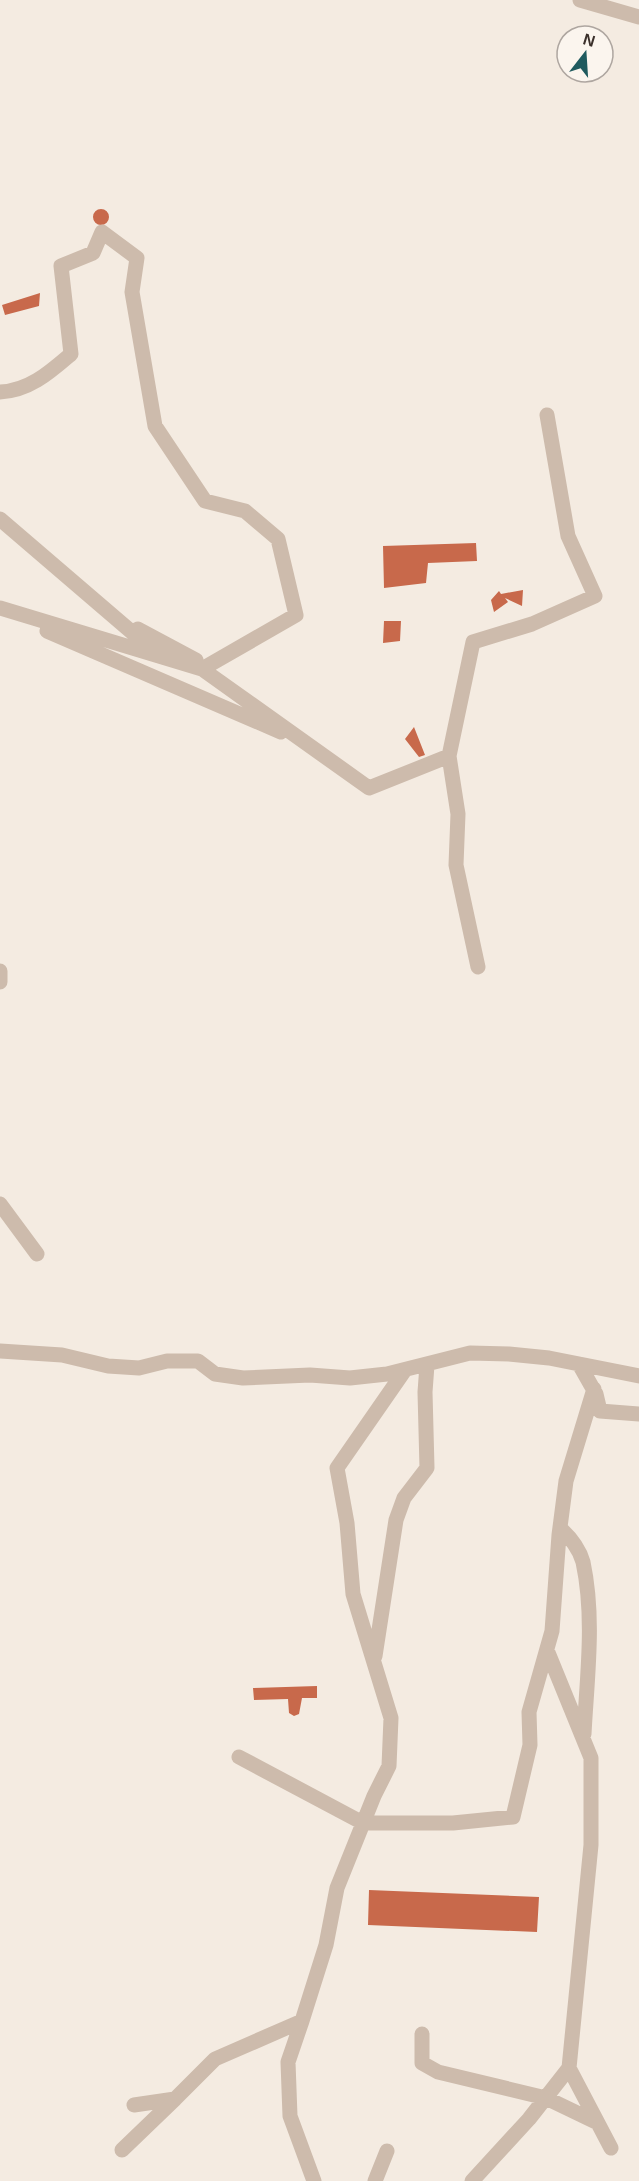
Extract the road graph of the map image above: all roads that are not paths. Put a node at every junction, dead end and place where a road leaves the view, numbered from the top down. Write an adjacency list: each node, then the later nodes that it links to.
1 (580, 0): 2 (street)
2 (639, 17)
3 (0, 392): 9 (street)
4 (547, 415): 11 (street)
5 (0, 519): 7 (street)
6 (0, 609): 8 (street); 10 (street)
7 (112, 615): 8 (street); 9 (street)
8 (160, 656): 9 (street)
9 (204, 668): 10 (street)
10 (309, 744): 11 (street)
11 (448, 756): 12 (street)
12 (478, 967)
13 (0, 971): 14 (street)
14 (0, 982)
15 (0, 1204): 16 (street)
16 (38, 1254)
17 (0, 1351): 20 (street)
18 (427, 1365): 19 (street); 20 (street); 26 (street)
19 (579, 1365): 21 (street); 22 (street)
20 (405, 1370): 26 (street)
21 (639, 1376)
22 (594, 1389): 23 (street); 24 (street)
23 (639, 1414)
24 (560, 1528): 25 (street); 27 (street)
25 (547, 1650): 27 (street); 29 (street)
26 (374, 1662): 29 (street)
27 (584, 1740): 32 (street)
28 (239, 1757): 29 (street)
29 (363, 1823): 30 (street)
30 (302, 2021): 34 (street); 40 (street)
31 (422, 2034): 33 (street)
32 (569, 2068): 33 (street); 36 (street)
33 (546, 2098): 36 (street); 42 (street)
34 (175, 2099): 35 (street); 38 (street)
35 (134, 2105)
36 (598, 2123): 37 (street)
37 (611, 2148)
38 (122, 2150)
39 (387, 2151): 41 (street)
40 (314, 2181)
41 (375, 2181)
42 (472, 2181)

